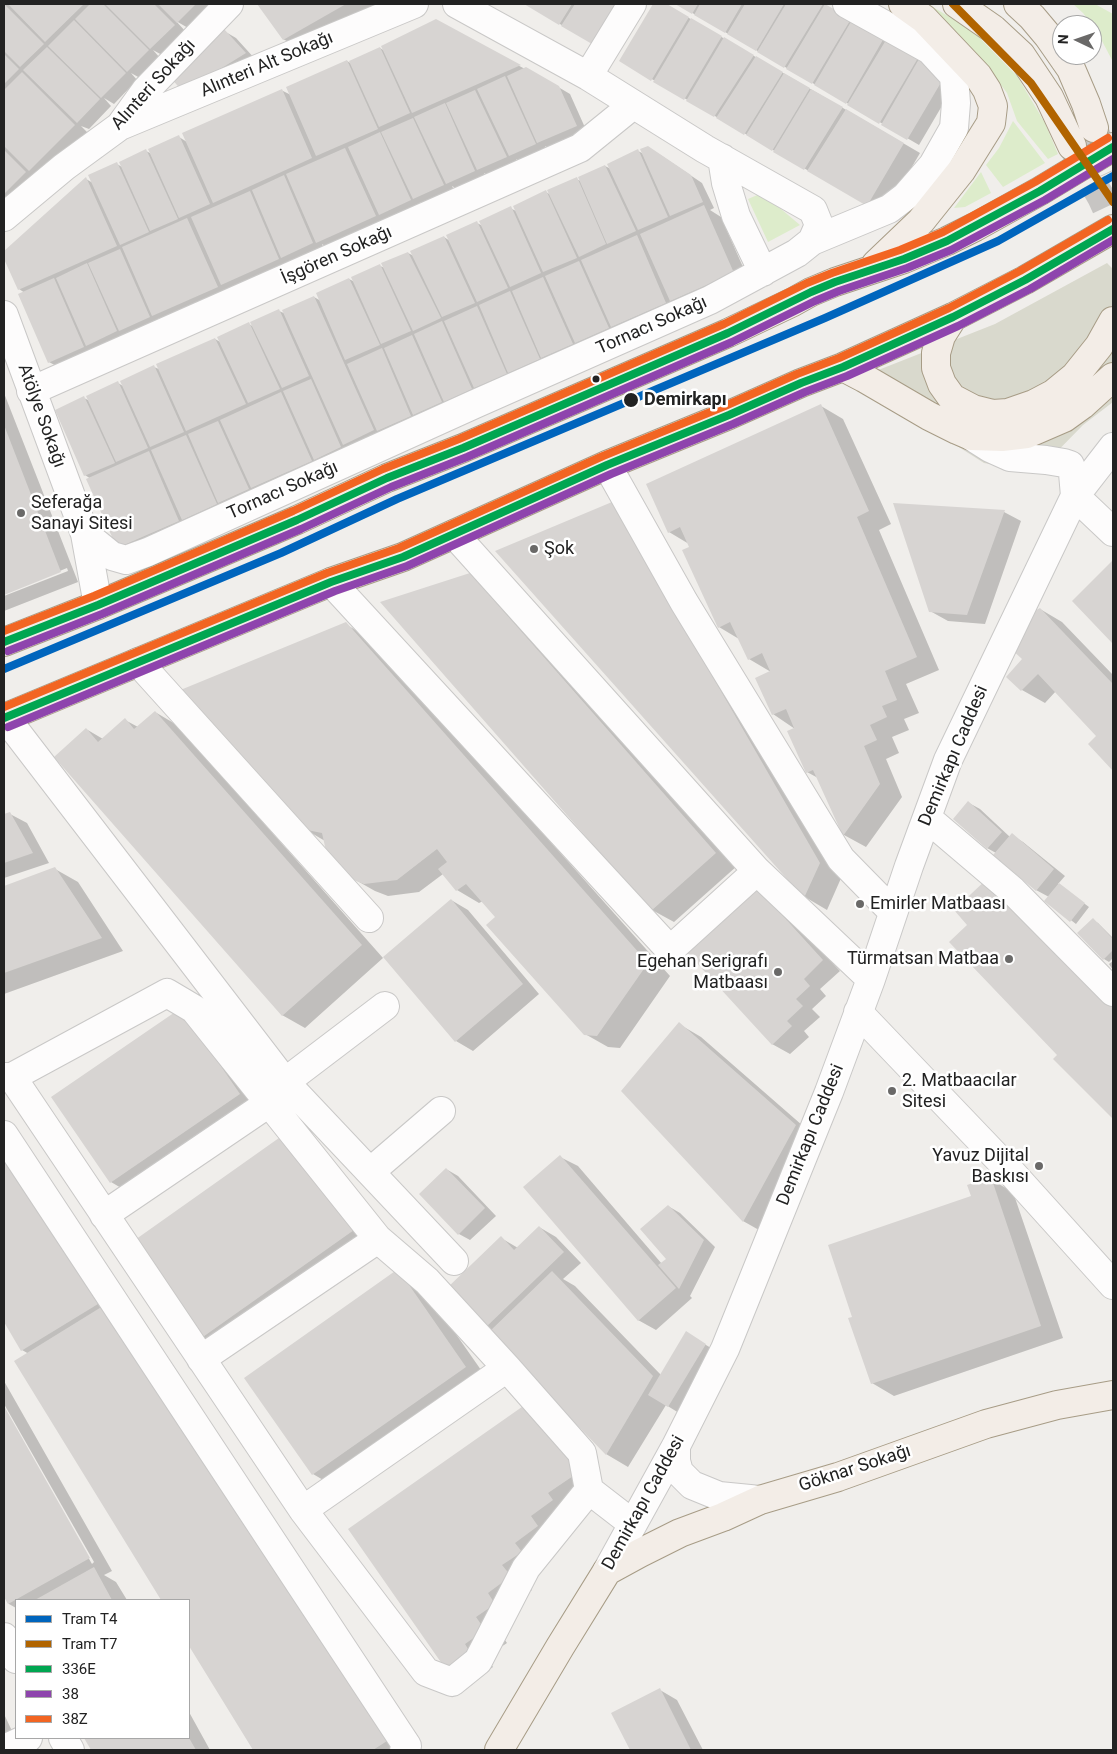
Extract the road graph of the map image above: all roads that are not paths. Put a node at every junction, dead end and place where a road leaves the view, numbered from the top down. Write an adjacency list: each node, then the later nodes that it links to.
1 (229, 4): 11 (street, Alınteri Sokağı)
2 (414, 4): 11 (street, Alınteri Alt Sokağı)
3 (457, 4): 9 (street)
4 (632, 4): 9 (street)
5 (847, 4): 18 (street, Tornacı Sokağı)
6 (903, 4): 19 (main road)
7 (957, 4): 13 (main road)
8 (1018, 4): 12 (main road)
9 (588, 76): 10 (street)
10 (634, 105): 15 (street); 26 (street, İşgören Sokağı)
11 (120, 126): 16 (street, Alınteri Sokağı)
12 (1094, 128)
13 (1072, 146)
14 (1113, 147): 19 (main road)
15 (722, 158): 18 (street); 20 (street)
16 (4, 217)
17 (1113, 229): 22 (main road)
18 (812, 241): 20 (street, Tornacı Sokağı)
19 (869, 271): 35 (main road)
20 (763, 272): 32 (street, Tornacı Sokağı)
21 (4, 314): 26 (street, Atölye Sokağı)
22 (953, 317): 23 (main road); 24 (main road)
23 (1113, 321)
24 (843, 367): 27 (main road); 29 (main road)
25 (1113, 377): 27 (main road)
26 (32, 391): 32 (street, Atölye Sokağı)
27 (971, 436): 30 (street)
28 (1113, 447): 30 (street, Demirkapı Caddesi)
29 (607, 465): 33 (main road); 41 (street)
30 (1075, 496): 31 (street); 39 (street, Demirkapı Caddesi)
31 (1113, 532)
32 (84, 534): 35 (street, Atölye Sokağı)
33 (454, 534): 34 (main road); 40 (street)
34 (331, 582): 37 (main road); 40 (street)
35 (98, 605): 36 (main road)
36 (4, 642)
37 (138, 662): 38 (main road); 42 (street)
38 (4, 717): 48 (street)
39 (927, 818): 41 (street, Demirkapı Caddesi); 44 (street)
40 (757, 871): 43 (street)
41 (893, 912): 43 (street, Demirkapı Caddesi)
42 (369, 918)
43 (871, 979): 46 (street, Demirkapı Caddesi)
44 (1113, 992)
45 (385, 1006): 48 (street)
46 (858, 1012): 55 (street); 59 (street, Demirkapı Caddesi)
47 (8, 1077): 48 (street); 52 (street)
48 (277, 1092): 51 (street); 52 (street); 53 (street)
49 (441, 1111): 51 (street)
50 (4, 1135): 71 (street)
51 (370, 1172): 54 (street)
52 (104, 1215): 56 (street)
53 (378, 1239): 56 (street); 57 (street)
54 (454, 1261)
55 (1113, 1285)
56 (201, 1359): 62 (street)
57 (507, 1368): 60 (street); 62 (street)
58 (1113, 1395): 61 (main road, Göknar Sokağı)
59 (676, 1446): 61 (street); 63 (street, Demirkapı Caddesi)
60 (589, 1490): 62 (street); 63 (street)
61 (760, 1500): 64 (main road, Göknar Sokağı)
62 (303, 1510)
63 (633, 1524): 64 (street, Demirkapı Caddesi)
64 (607, 1571): 72 (main road, Demirkapı Caddesi)
65 (4, 1637): 66 (street)
66 (15, 1657)
67 (26, 1739): 69 (street)
68 (64, 1739): 70 (street)
69 (4, 1749)
70 (70, 1750)
71 (404, 1750)
72 (499, 1750)

